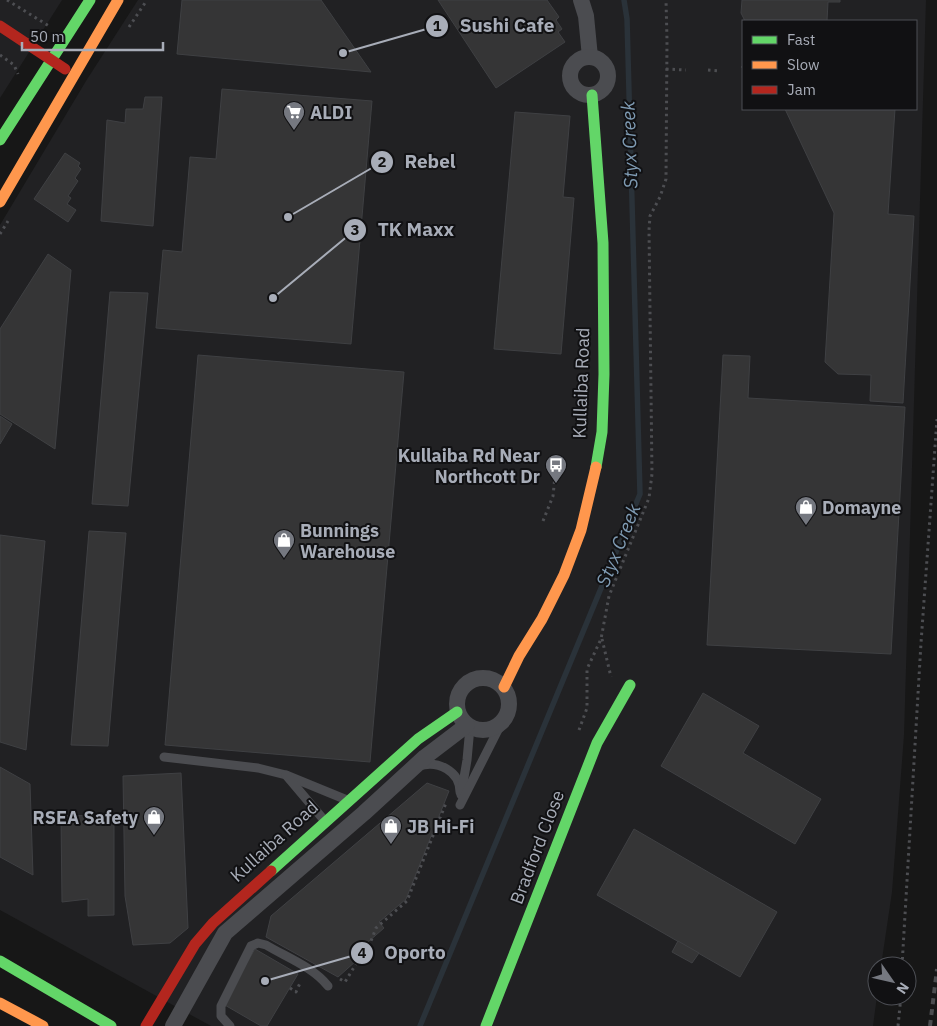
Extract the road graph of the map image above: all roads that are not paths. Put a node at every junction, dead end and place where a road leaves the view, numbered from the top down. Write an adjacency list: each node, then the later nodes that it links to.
1 (90, 0): 6 (street)
2 (118, 0): 7 (street)
3 (581, 0): 5 (street)
4 (0, 26): 6 (street)
5 (590, 57): 8 (street); 8 (street)
6 (51, 60): 7 (street); 9 (street)
7 (74, 75): 10 (street)
8 (592, 95): 11 (street, Kullaiba Road)
9 (0, 140)
10 (0, 202)
11 (519, 656): 12 (street, Kullaiba Road); 14 (street, Kullaiba Road)
12 (484, 678): 14 (street); 15 (street, Kullaiba Road)
13 (630, 685): 33 (street, Bradford Close)
14 (504, 687): 16 (street)
15 (458, 712): 17 (street); 21 (street, Kullaiba Road)
16 (501, 724): 17 (street); 22 (lane)
17 (469, 726): 19 (street, Kullaiba Road); 22 (lane)
18 (164, 757): 20 (lane)
19 (412, 769): 22 (lane); 24 (street, Kullaiba Road)
20 (286, 775): 21 (lane); 23 (lane)
21 (349, 800): 23 (street, Kullaiba Road)
22 (460, 805)
23 (325, 821): 24 (lane); 30 (street, Kullaiba Road)
24 (338, 836): 31 (street, Kullaiba Road)
25 (0, 961): 29 (street)
26 (328, 986): 32 (lane)
27 (0, 1003): 28 (street)
28 (43, 1026)
29 (111, 1026)
30 (146, 1026)
31 (173, 1026)
32 (230, 1026)
33 (486, 1026)

